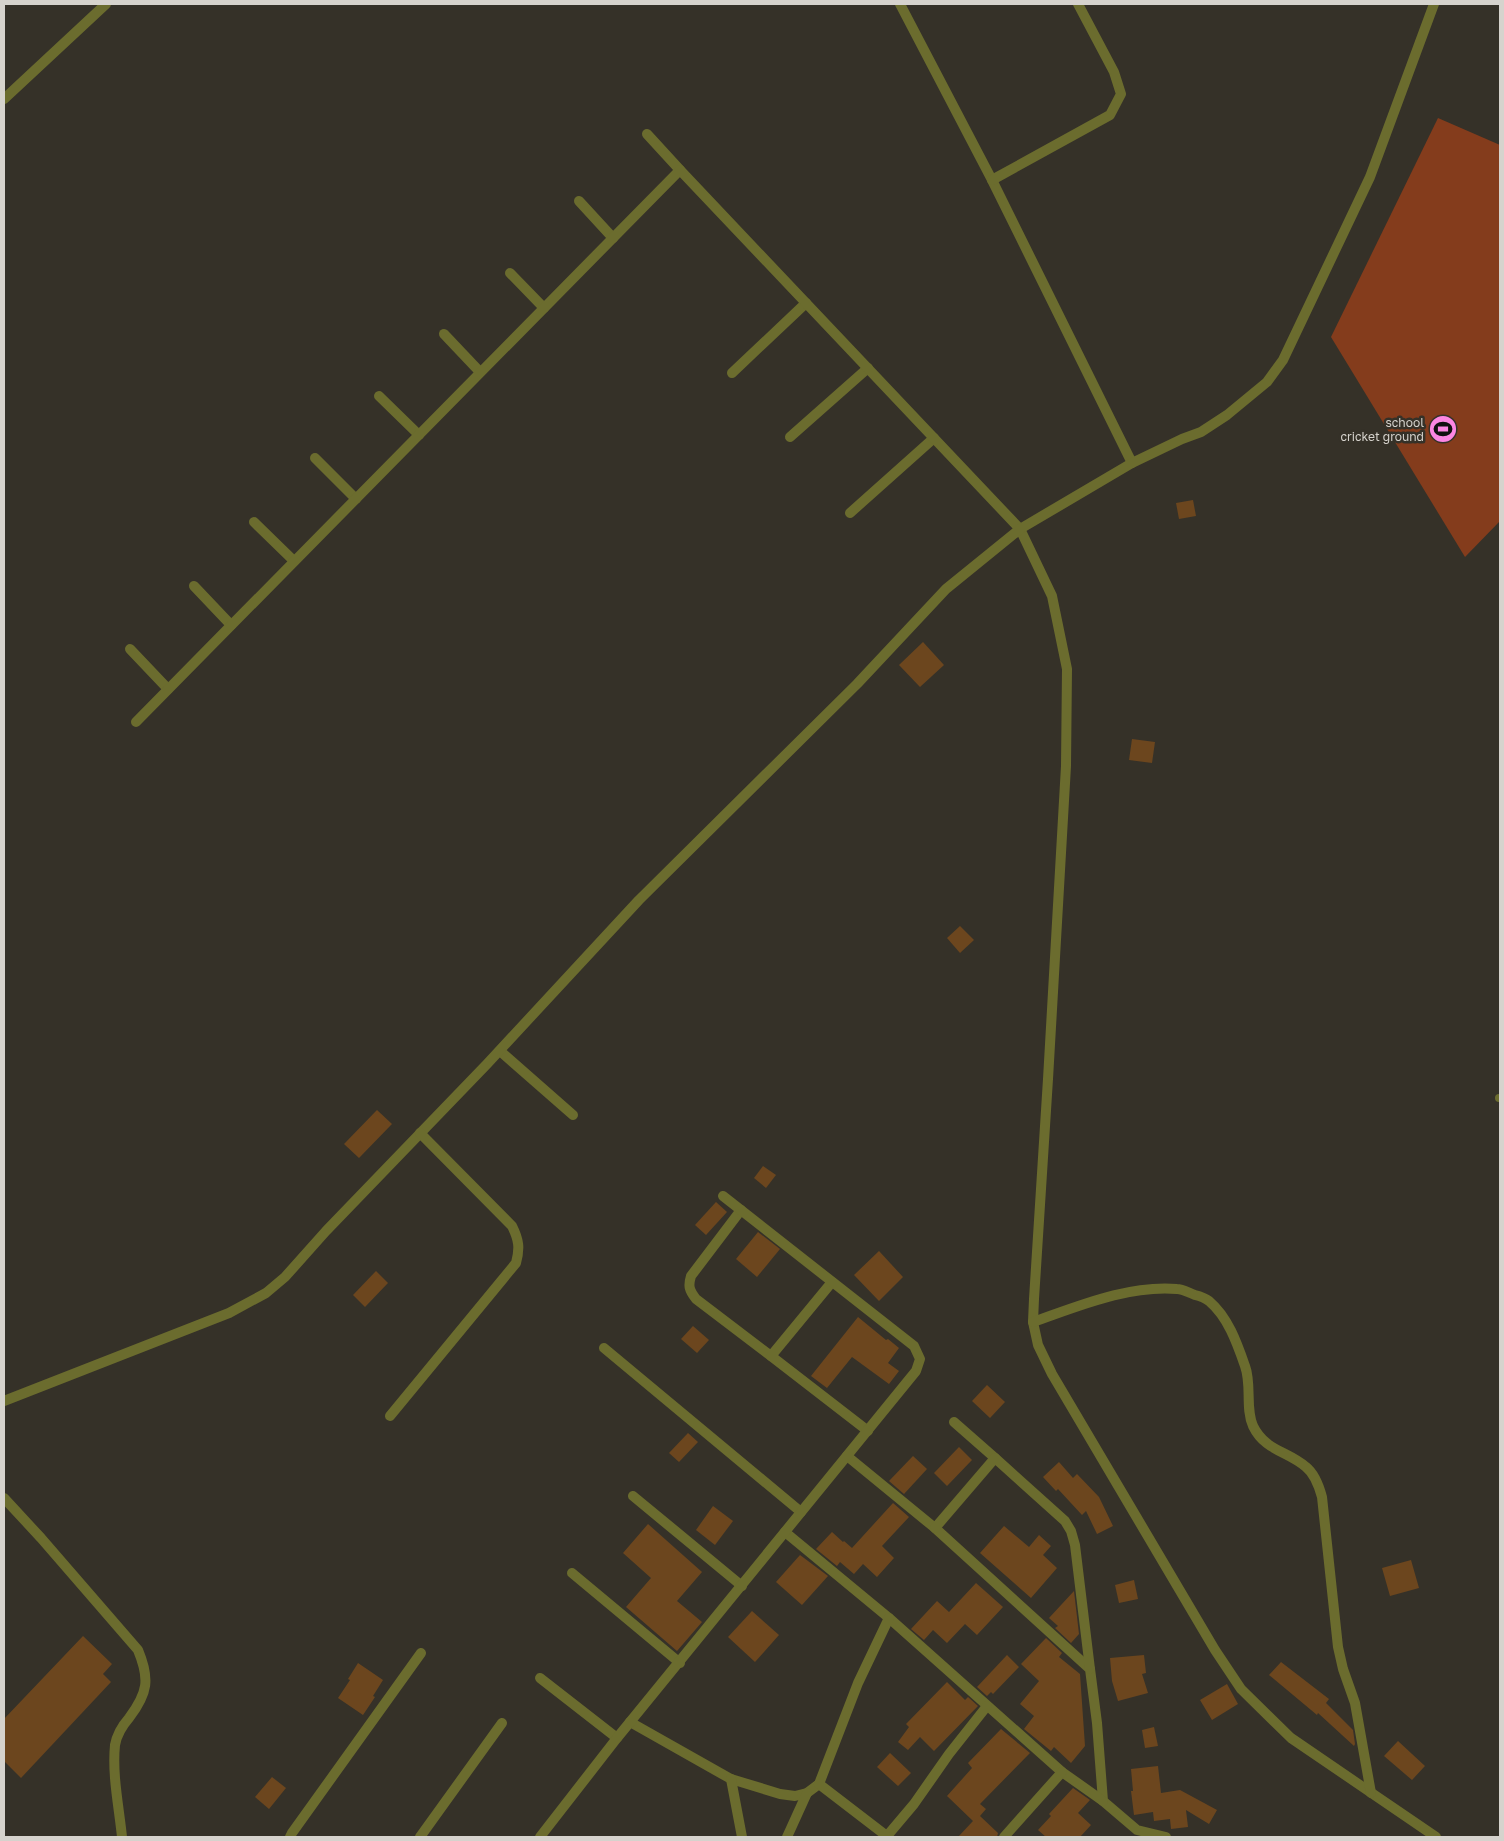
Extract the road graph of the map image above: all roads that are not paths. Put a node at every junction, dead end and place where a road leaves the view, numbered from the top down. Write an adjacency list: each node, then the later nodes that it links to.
1 (106, 4): 5 (street)
2 (900, 4): 8 (street)
3 (1078, 4): 8 (street)
4 (1434, 4): 23 (street)
5 (4, 99)
6 (647, 134): 7 (street)
7 (680, 170): 10 (street); 12 (street)
8 (992, 180): 23 (street)
9 (578, 201): 10 (street)
10 (613, 238): 13 (street)
11 (510, 273): 13 (street)
12 (806, 303): 15 (street); 17 (street)
13 (544, 308): 16 (street)
14 (444, 334): 16 (street)
15 (868, 368): 20 (street); 21 (street)
16 (480, 372): 19 (street)
17 (732, 373)
18 (379, 396): 19 (street)
19 (419, 435): 24 (street)
20 (790, 437)
21 (934, 438): 25 (street); 27 (street)
22 (315, 458): 24 (street)
23 (1132, 463): 27 (street)
24 (356, 499): 28 (street)
25 (850, 513)
26 (254, 522): 28 (street)
27 (1020, 528): 34 (street); 40 (street)
28 (294, 561): 30 (street)
29 (194, 586): 30 (street)
30 (231, 625): 32 (street)
31 (130, 649): 32 (street)
32 (168, 689): 33 (street)
33 (136, 722)
34 (500, 1050): 35 (street); 36 (street)
35 (573, 1115)
36 (420, 1133): 43 (street); 44 (street)
37 (723, 1196): 38 (street)
38 (741, 1210): 39 (street); 42 (street)
39 (832, 1282): 42 (street); 46 (street)
40 (1033, 1322): 69 (street); 69 (street)
41 (604, 1348): 51 (street)
42 (772, 1356): 46 (street)
43 (4, 1401)
44 (390, 1416)
45 (954, 1422): 48 (street)
46 (868, 1431): 47 (street)
47 (847, 1456): 51 (street); 52 (street)
48 (995, 1458): 52 (street); 59 (street)
49 (634, 1496): 55 (street)
50 (4, 1498): 73 (street)
51 (801, 1512): 53 (street)
52 (936, 1528): 59 (street)
53 (785, 1532): 55 (street); 56 (street)
54 (572, 1573): 58 (street)
55 (742, 1586): 58 (street)
56 (889, 1618): 61 (street); 67 (street)
57 (421, 1653): 74 (street)
58 (680, 1663): 62 (street)
59 (1090, 1669): 70 (street)
60 (540, 1678): 64 (street)
61 (987, 1706): 65 (street); 72 (street)
62 (630, 1722): 64 (street); 66 (street)
63 (502, 1723): 75 (street)
64 (617, 1738): 76 (street)
65 (1062, 1772): 70 (street); 79 (street)
66 (732, 1779): 68 (street); 77 (street)
67 (819, 1784): 68 (street); 72 (street)
68 (807, 1793): 78 (street)
69 (1371, 1793): 81 (street)
70 (1103, 1800): 71 (street)
71 (1135, 1834): 80 (street)
72 (887, 1836)
73 (122, 1837)
74 (290, 1837)
75 (420, 1837)
76 (540, 1837)
77 (742, 1837)
78 (787, 1837)
79 (1004, 1837)
80 (1166, 1837)
81 (1436, 1837)

